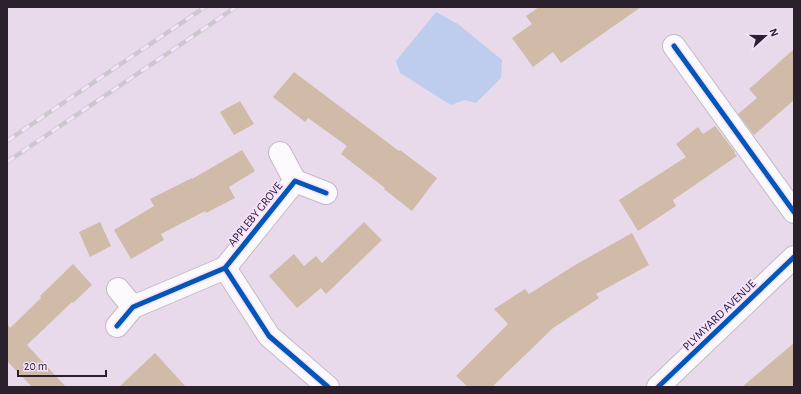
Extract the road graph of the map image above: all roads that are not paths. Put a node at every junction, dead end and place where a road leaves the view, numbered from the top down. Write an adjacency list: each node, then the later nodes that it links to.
1 (674, 46): 5 (street)
2 (280, 154): 3 (street, APPLEBY GROVE)
3 (295, 181): 4 (street, APPLEBY GROVE); 7 (street, APPLEBY GROVE)
4 (326, 193)
5 (794, 212)
6 (794, 257): 12 (street, PLYMYARD AVENUE)
7 (225, 268): 9 (street, APPLEBY GROVE); 11 (street)
8 (118, 289): 9 (street)
9 (133, 307): 10 (street, APPLEBY GROVE)
10 (117, 326)
11 (328, 387)
12 (658, 387)

